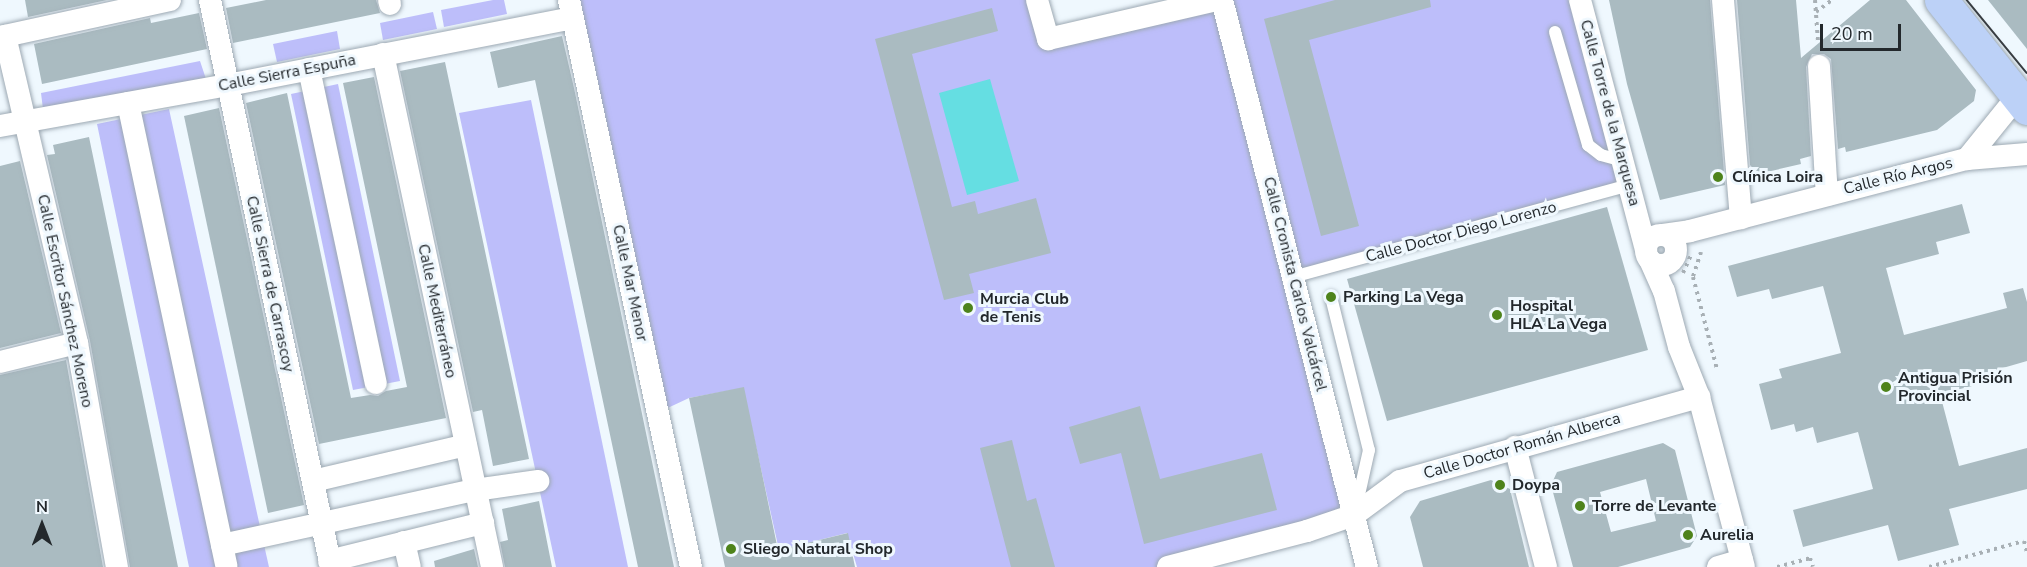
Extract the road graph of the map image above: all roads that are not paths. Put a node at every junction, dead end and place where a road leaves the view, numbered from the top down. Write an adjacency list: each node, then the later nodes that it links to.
1 (170, 0): 11 (street)
2 (210, 0): 15 (street, Calle Sierra de Carrascoy)
3 (1037, 0): 4 (street)
4 (1217, 0)
5 (1222, 0): 29 (street, Calle Cronista Carlos Valcárcel)
6 (1580, 0): 22 (street, Calle Torre de la Marquesa)
7 (1723, 0): 27 (street)
8 (1941, 0): 16 (main road)
9 (571, 9): 12 (street, Calle Sierra Espuña); 51 (street, Calle Mar Menor)
10 (1555, 32): 22 (lane)
11 (2, 36): 18 (street, Calle Escritor Sánchez Moreno)
12 (383, 54): 14 (street, Calle Sierra Espuña); 35 (street, Calle Mediterráneo)
13 (1819, 66): 25 (street)
14 (309, 69): 15 (street, Calle Sierra Espuña); 33 (street)
15 (228, 85): 17 (street, Calle Sierra Espuña); 37 (street, Calle Sierra de Carrascoy)
16 (2022, 103): 21 (street, Calle Río Argos)
17 (128, 104): 18 (street, Calle Sierra Espuña); 44 (street)
18 (25, 122): 19 (street, Calle Sierra Espuña); 31 (street, Calle Escritor Sánchez Moreno)
19 (0, 126)
20 (2027, 154): 21 (street, Calle Río Argos)
21 (1967, 159): 25 (street, Calle Río Argos)
22 (1623, 161): 23 (street, Calle Torre de la Marquesa)
23 (1629, 184): 24 (lane, Calle Doctor Diego Lorenzo); 28 (street, Calle Torre de la Marquesa)
24 (1601, 194): 26 (lane); 29 (lane, Calle Doctor Diego Lorenzo)
25 (1827, 195): 27 (street, Calle Río Argos)
26 (1577, 206)
27 (1741, 218): 28 (street, Calle Río Argos)
28 (1658, 245): 34 (street, Calle Torre de la Marquesa)
29 (1293, 277): 40 (street, Calle Cronista Carlos Valcárcel)
30 (1331, 297): 40 (lane)
31 (76, 343): 32 (street); 47 (street, Calle Escritor Sánchez Moreno)
32 (0, 362)
33 (376, 383)
34 (1699, 397): 36 (street, Calle Doctor Román Alberca); 46 (street, Calle Torre de la Marquesa)
35 (466, 445): 37 (street); 39 (street, Calle Mediterráneo)
36 (1515, 447): 40 (street, Calle Doctor Román Alberca); 54 (street)
37 (312, 481): 41 (street, Calle Sierra de Carrascoy)
38 (538, 481): 39 (street)
39 (476, 490): 41 (street); 42 (street, Calle Mediterráneo)
40 (1354, 515): 52 (street, Calle Doctor Román Alberca); 53 (street, Calle Cronista Carlos Valcárcel)
41 (321, 522): 44 (street); 45 (street, Calle Sierra de Carrascoy)
42 (483, 523): 43 (street); 50 (street, Calle Mediterráneo)
43 (404, 542): 45 (street); 49 (street)
44 (222, 545): 48 (street)
45 (330, 564)
46 (1743, 564): 55 (street)
47 (117, 567)
48 (227, 567)
49 (410, 567)
50 (492, 567)
51 (691, 567)
52 (1168, 567)
53 (1367, 567)
54 (1546, 567)
55 (1719, 567)

